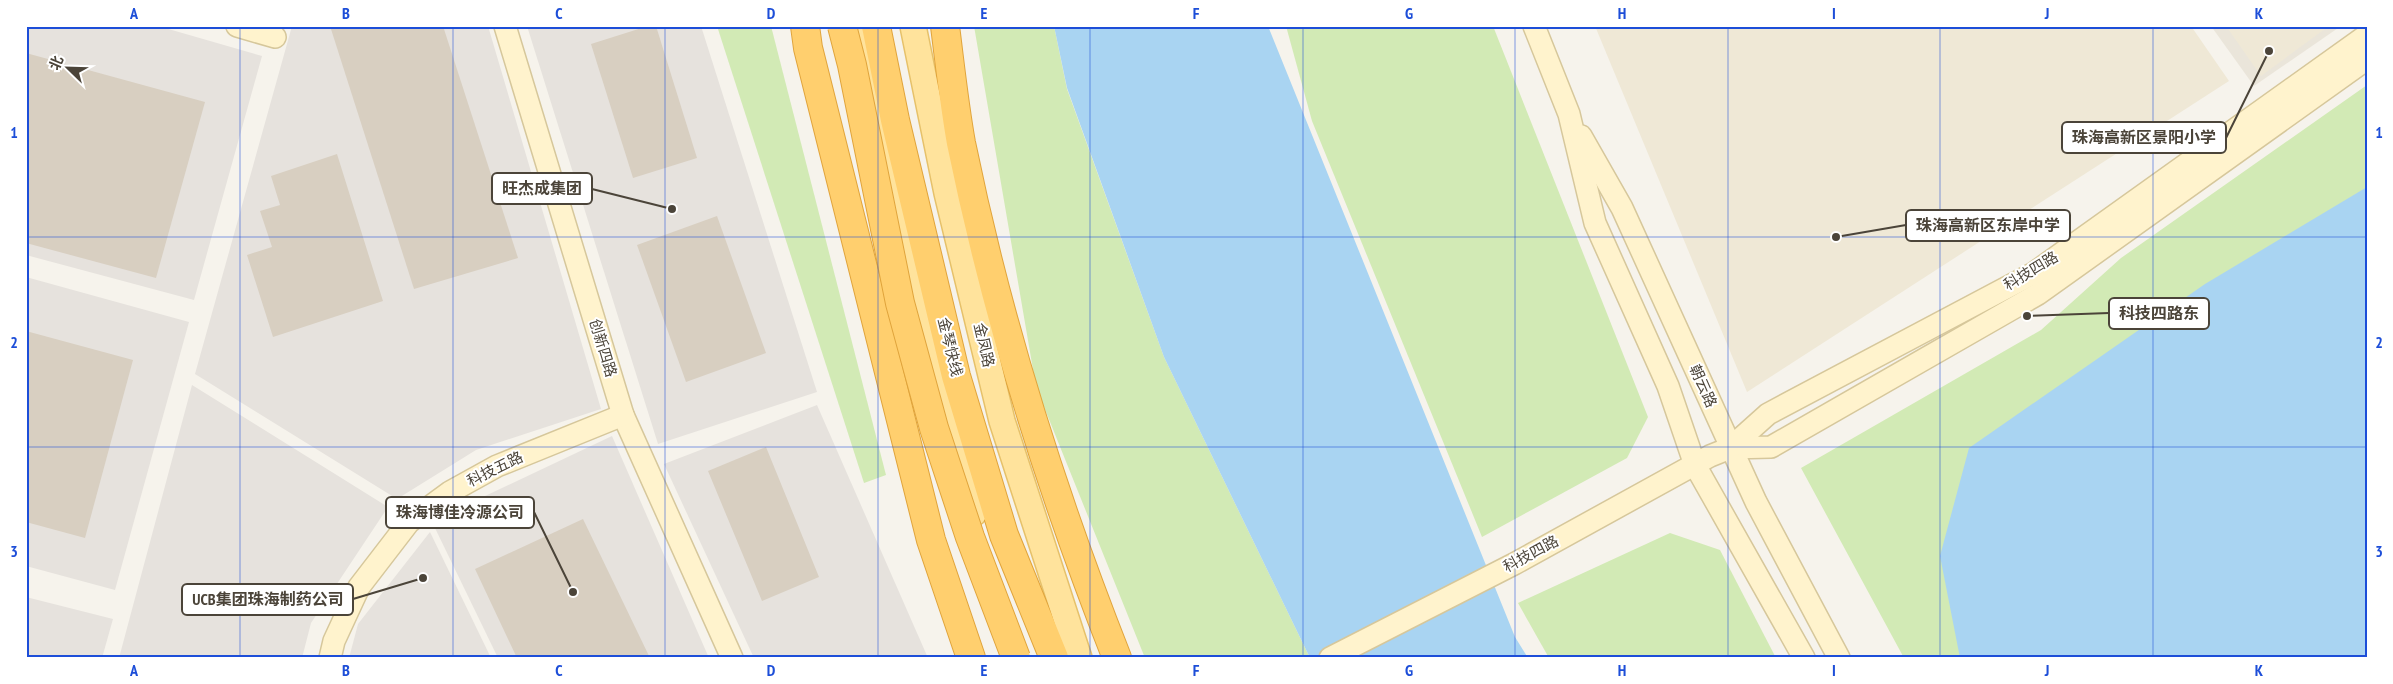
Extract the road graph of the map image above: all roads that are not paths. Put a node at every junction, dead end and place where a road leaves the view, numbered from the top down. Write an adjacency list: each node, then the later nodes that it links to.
1 (237, 26): 11 (street)
2 (505, 26): 14 (street, 创新四路)
3 (842, 26): 21 (highway, bridge)
4 (860, 26): 20 (main road)
5 (876, 26): 22 (highway, 金琴快线)
6 (912, 26): 23 (main road, 金凤路)
7 (945, 26): 24 (highway)
8 (1534, 26): 13 (street, 朝云路)
9 (805, 34): 19 (highway)
10 (2367, 36): 15 (street, 科技四路)
11 (275, 37)
12 (2367, 59): 15 (street, 科技四路)
13 (1569, 114): 15 (street, 朝云路); 16 (street, 朝云路)
14 (623, 415): 17 (street, 科技五路); 18 (street, 创新四路)
15 (1730, 448): 16 (street, 科技四路); 27 (street, 朝云路)
16 (1695, 464): 25 (street, 科技四路); 26 (street, 朝云路)
17 (330, 658)
18 (732, 658)
19 (971, 658)
20 (1009, 658)
21 (1016, 658)
22 (1054, 658)
23 (1079, 658)
24 (1116, 658)
25 (1330, 658)
26 (1804, 658)
27 (1839, 658)

